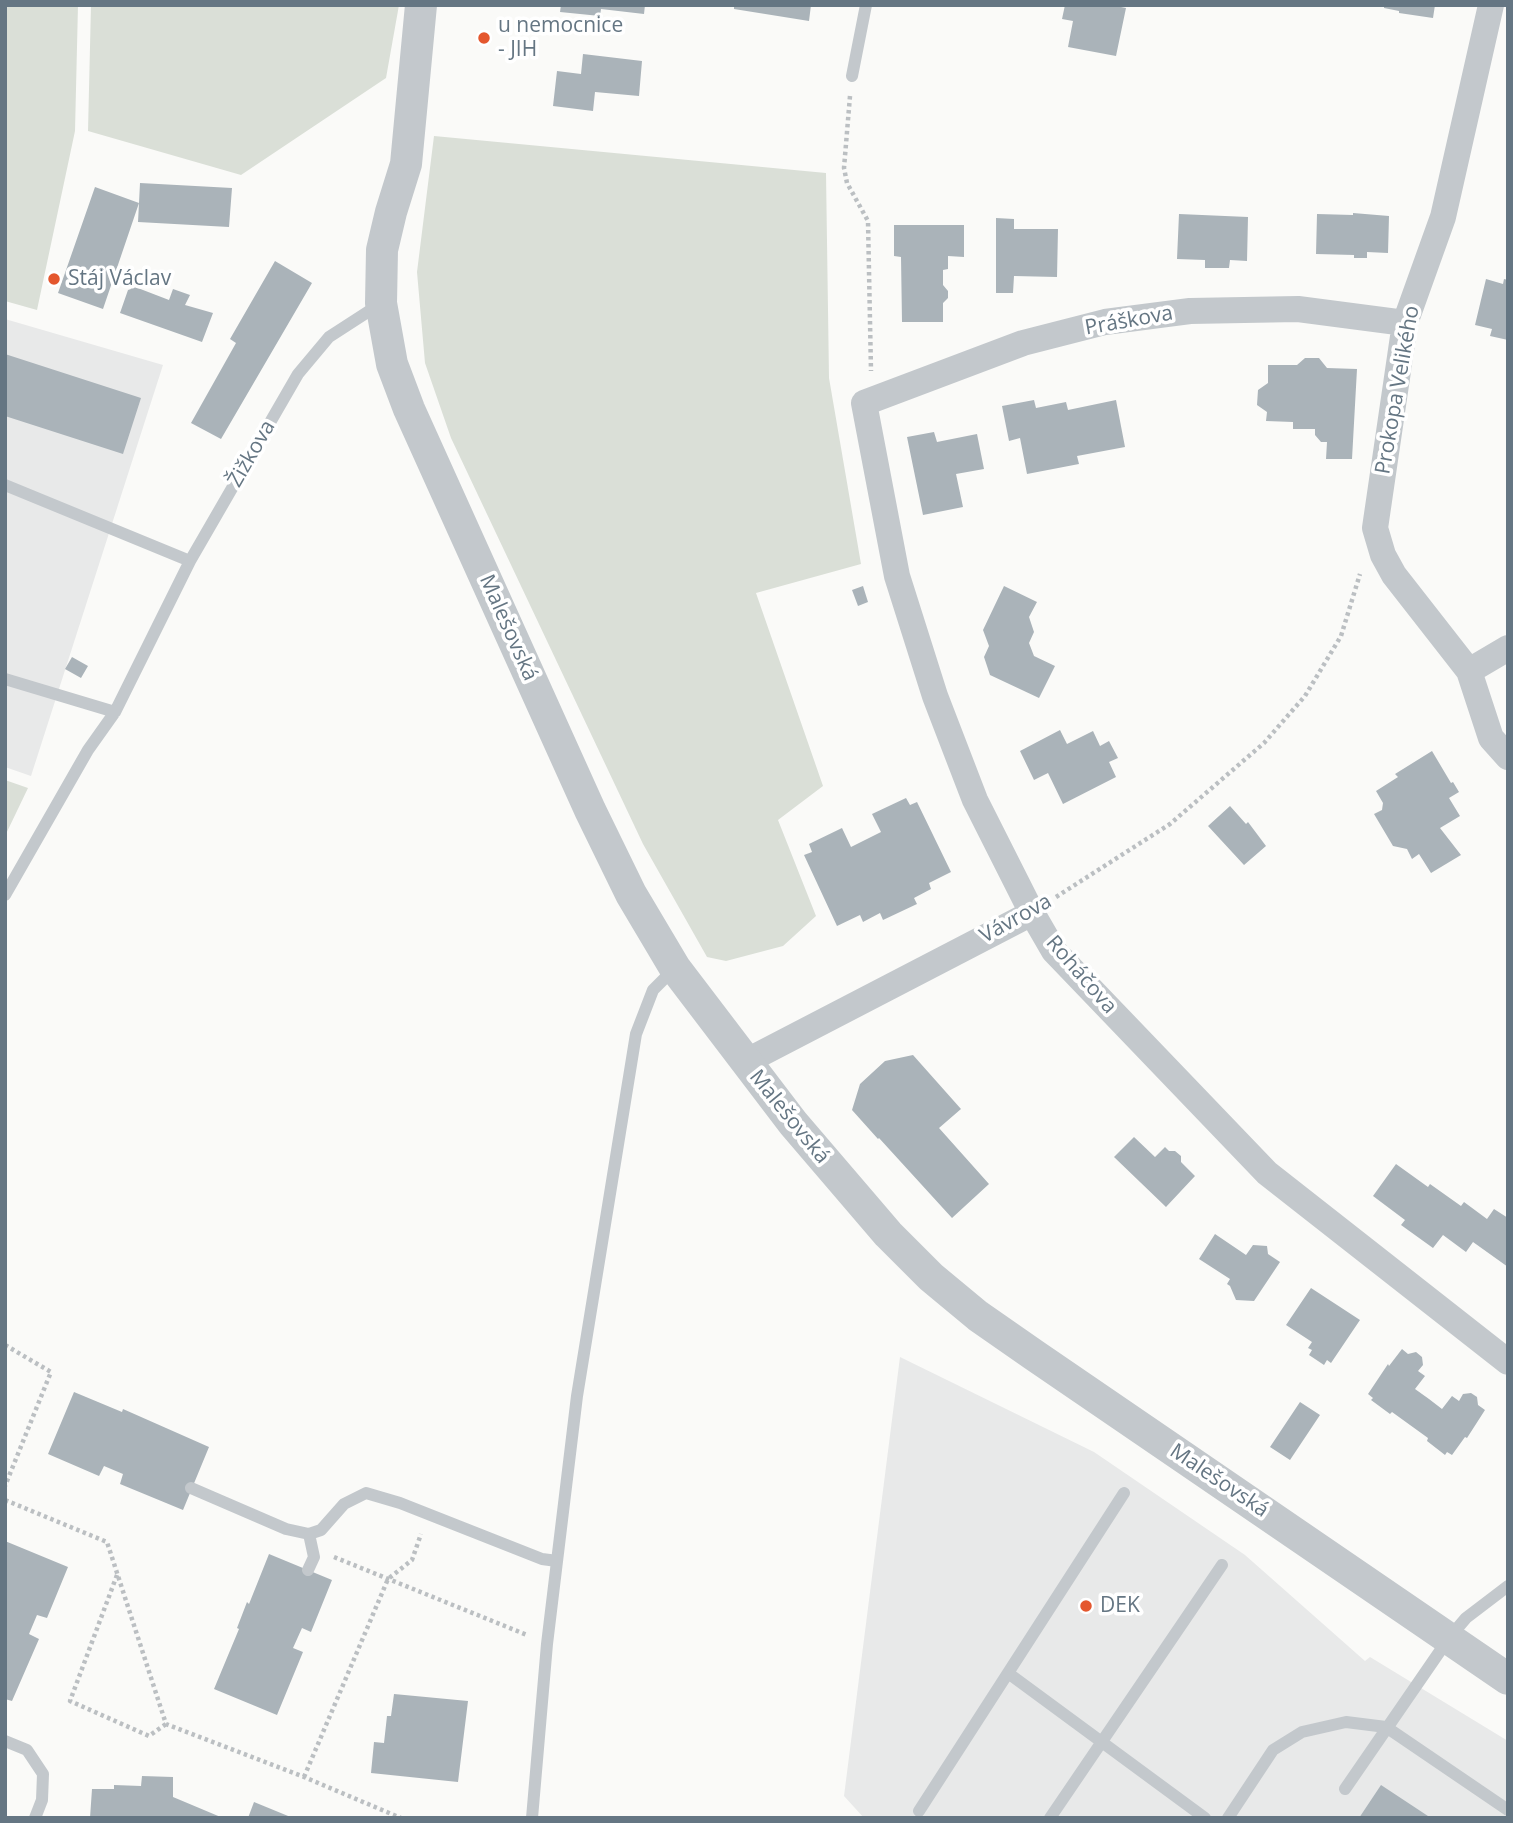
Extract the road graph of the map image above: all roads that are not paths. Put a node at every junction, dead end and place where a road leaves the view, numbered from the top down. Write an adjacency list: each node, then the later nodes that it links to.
1 (421, 5): 5 (street)
2 (866, 5): 4 (lane)
3 (1491, 5): 6 (street, Prokopa Velikého)
4 (852, 76)
5 (381, 303): 9 (lane, Žižkova); 17 (street, Malešovská)
6 (1405, 323): 7 (street, Práškova); 11 (street, Prokopa Velikého)
7 (863, 402): 16 (street, Roháčova)
8 (5, 485): 9 (lane)
9 (190, 561): 13 (lane, Žižkova)
10 (1508, 648): 11 (street)
11 (1469, 671): 14 (street, Prokopa Velikého)
12 (5, 679): 13 (lane)
13 (115, 712): 15 (lane, Žižkova)
14 (1508, 757)
15 (5, 895)
16 (1031, 913): 18 (street, Vávrova); 19 (street, Roháčova)
17 (675, 968): 18 (street, Malešovská); 23 (lane)
18 (745, 1062): 27 (street, Malešovská)
19 (1508, 1362)
20 (191, 1488): 22 (lane)
21 (1124, 1493): 28 (lane)
22 (309, 1534): 23 (lane); 25 (lane)
23 (557, 1561): 37 (lane)
24 (1222, 1565): 32 (lane)
25 (308, 1570)
26 (1508, 1586): 27 (lane)
27 (1449, 1638): 29 (street, Malešovská); 30 (lane)
28 (1008, 1673): 32 (lane); 35 (lane)
29 (1508, 1679)
30 (1386, 1727): 33 (lane); 34 (lane); 40 (lane)
31 (5, 1741): 36 (lane)
32 (1102, 1742): 38 (lane); 39 (lane)
33 (1345, 1789)
34 (1508, 1810)
35 (919, 1811)
36 (34, 1818)
37 (532, 1818)
38 (1051, 1818)
39 (1205, 1818)
40 (1228, 1818)

